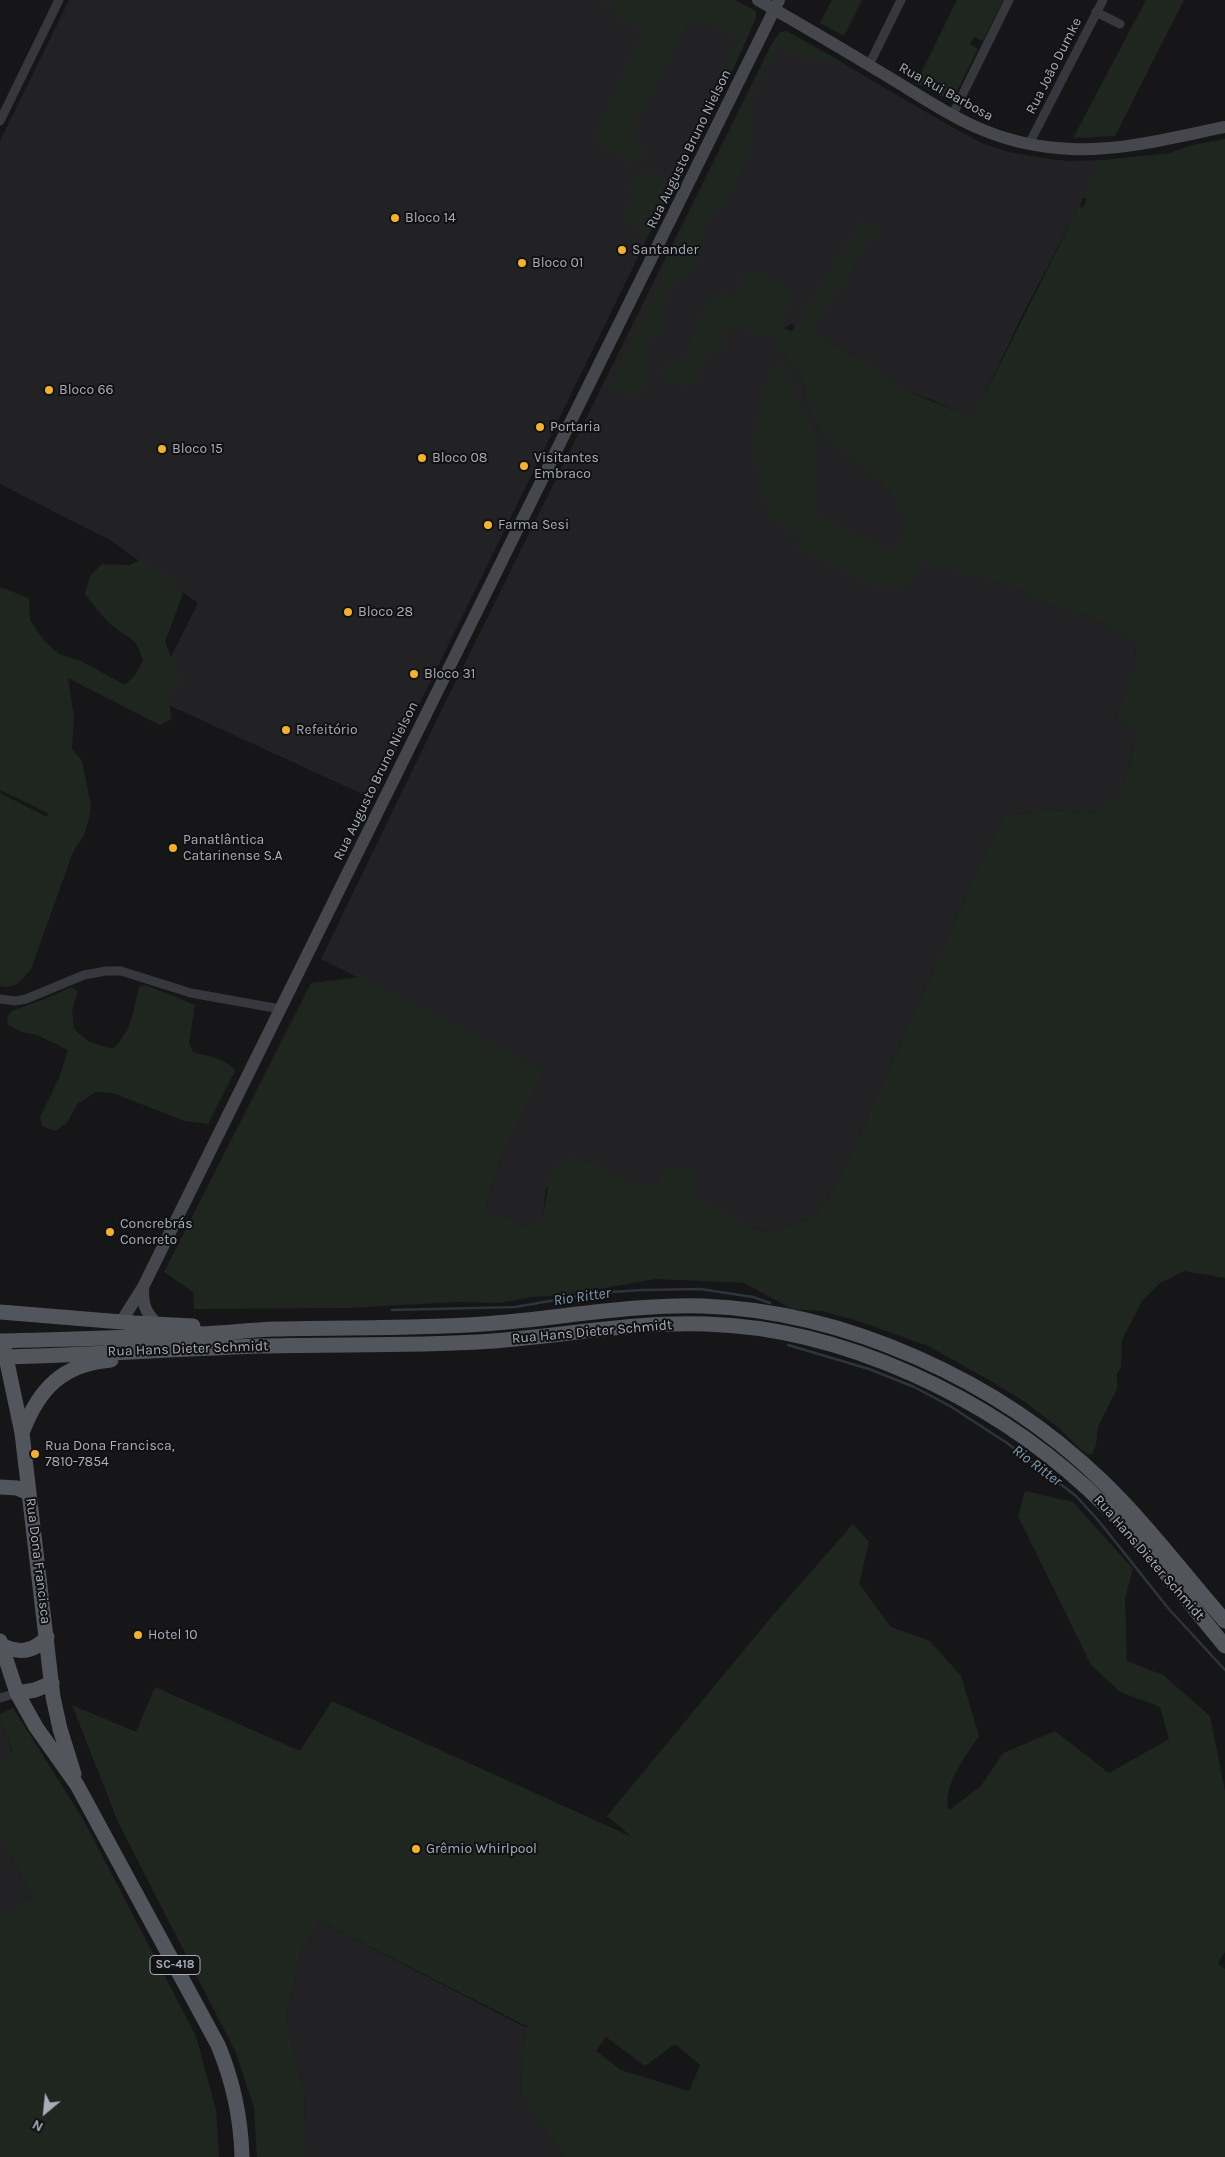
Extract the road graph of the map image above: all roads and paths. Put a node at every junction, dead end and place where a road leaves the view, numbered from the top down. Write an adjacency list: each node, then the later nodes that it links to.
1 (59, 0): 11 (street)
2 (758, 0): 6 (main road, Rua Rui Barbosa)
3 (901, 0): 9 (street)
4 (1009, 0): 10 (street)
5 (1103, 0): 7 (street, Rua João Dumke)
6 (777, 5): 9 (main road, Rua Rui Barbosa); 15 (main road, Rua Augusto Bruno Nielson)
7 (1096, 12): 8 (street); 13 (street, Rua João Dumke)
8 (1120, 24)
9 (869, 65): 10 (main road, Rua Rui Barbosa)
10 (952, 116): 13 (main road, Rua Rui Barbosa)
11 (0, 121)
12 (1225, 127): 13 (main road, Rua Rui Barbosa)
13 (1028, 144)
14 (0, 999): 15 (street)
15 (280, 1009): 16 (main road, Rua Augusto Bruno Nielson)
16 (142, 1287): 18 (main road, Rua Augusto Bruno Nielson); 19 (main road)
17 (0, 1312): 18 (main road)
18 (121, 1322): 19 (main road)
19 (157, 1324): 20 (main road)
20 (270, 1329): 21 (main road, Rua Hans Dieter Schmidt); 27 (main road, Rua Hans Dieter Schmidt)
21 (0, 1339): 24 (main road, Rua Dona Francisca / SC-418)
22 (268, 1346): 23 (main road, Rua Hans Dieter Schmidt); 24 (main road); 30 (main road, Rua Hans Dieter Schmidt)
23 (0, 1357)
24 (22, 1433): 26 (main road, Rua Dona Francisca / SC-418)
25 (0, 1486): 26 (main road)
26 (29, 1493): 28 (main road, Rua Dona Francisca / SC-418)
27 (1225, 1621)
28 (47, 1637): 29 (main road); 31 (main road, Rua Dona Francisca / SC-418)
29 (0, 1646): 32 (main road, Rua Dona Francisca / SC-418)
30 (1225, 1646)
31 (52, 1684): 32 (main road); 34 (main road, Rua Dona Francisca / SC-418)
32 (17, 1693): 33 (street); 34 (main road, Rua Dona Francisca / SC-418)
33 (0, 1698)
34 (77, 1785): 35 (main road, Rua Dona Francisca / SC-418)
35 (242, 2157)

